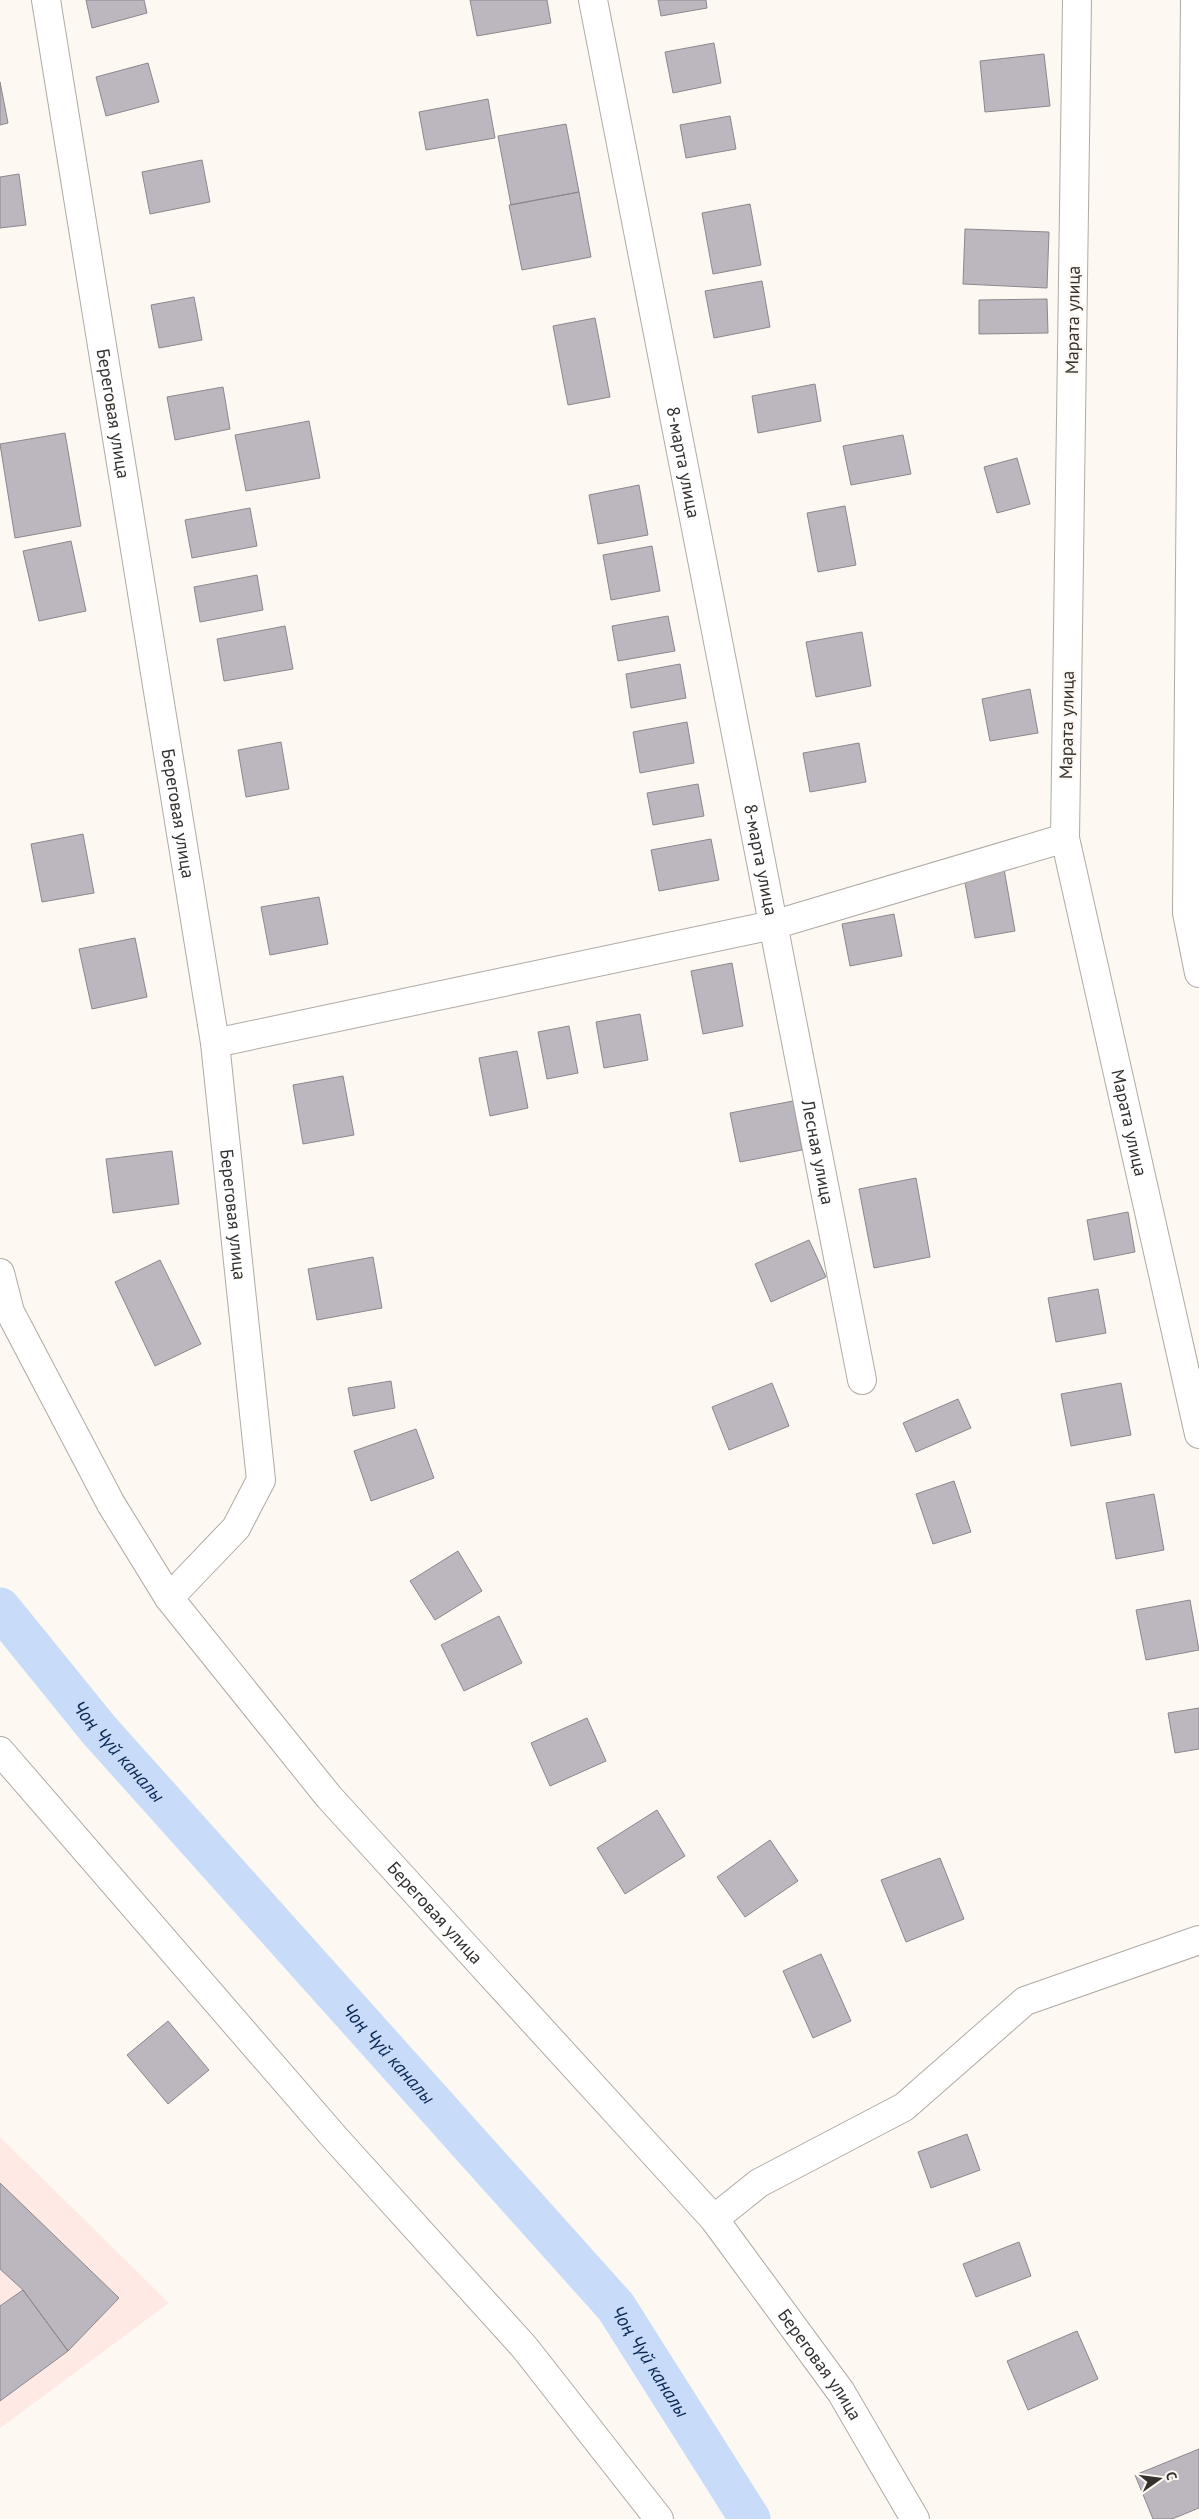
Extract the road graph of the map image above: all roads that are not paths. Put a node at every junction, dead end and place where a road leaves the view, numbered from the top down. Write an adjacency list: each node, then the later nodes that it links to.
1 (46, 0): 9 (street, Береговая улица)
2 (593, 0): 7 (street, 8-марта улица)
3 (1077, 0): 5 (street, Марата улица)
4 (1195, 0): 6 (street)
5 (1065, 838): 7 (street); 12 (street, Марата улица)
6 (1193, 910): 8 (street)
7 (773, 925): 9 (street); 11 (street, Лесная улица)
8 (1199, 973)
9 (215, 1043): 13 (street, Береговая улица)
10 (0, 1273): 13 (street, Береговая улица)
11 (862, 1380)
12 (1199, 1434)
13 (169, 1598): 16 (street, Береговая улица)
14 (0, 1751): 17 (street)
15 (1199, 1940): 16 (street)
16 (714, 2219): 18 (street, Береговая улица)
17 (658, 2519)
18 (915, 2519)

